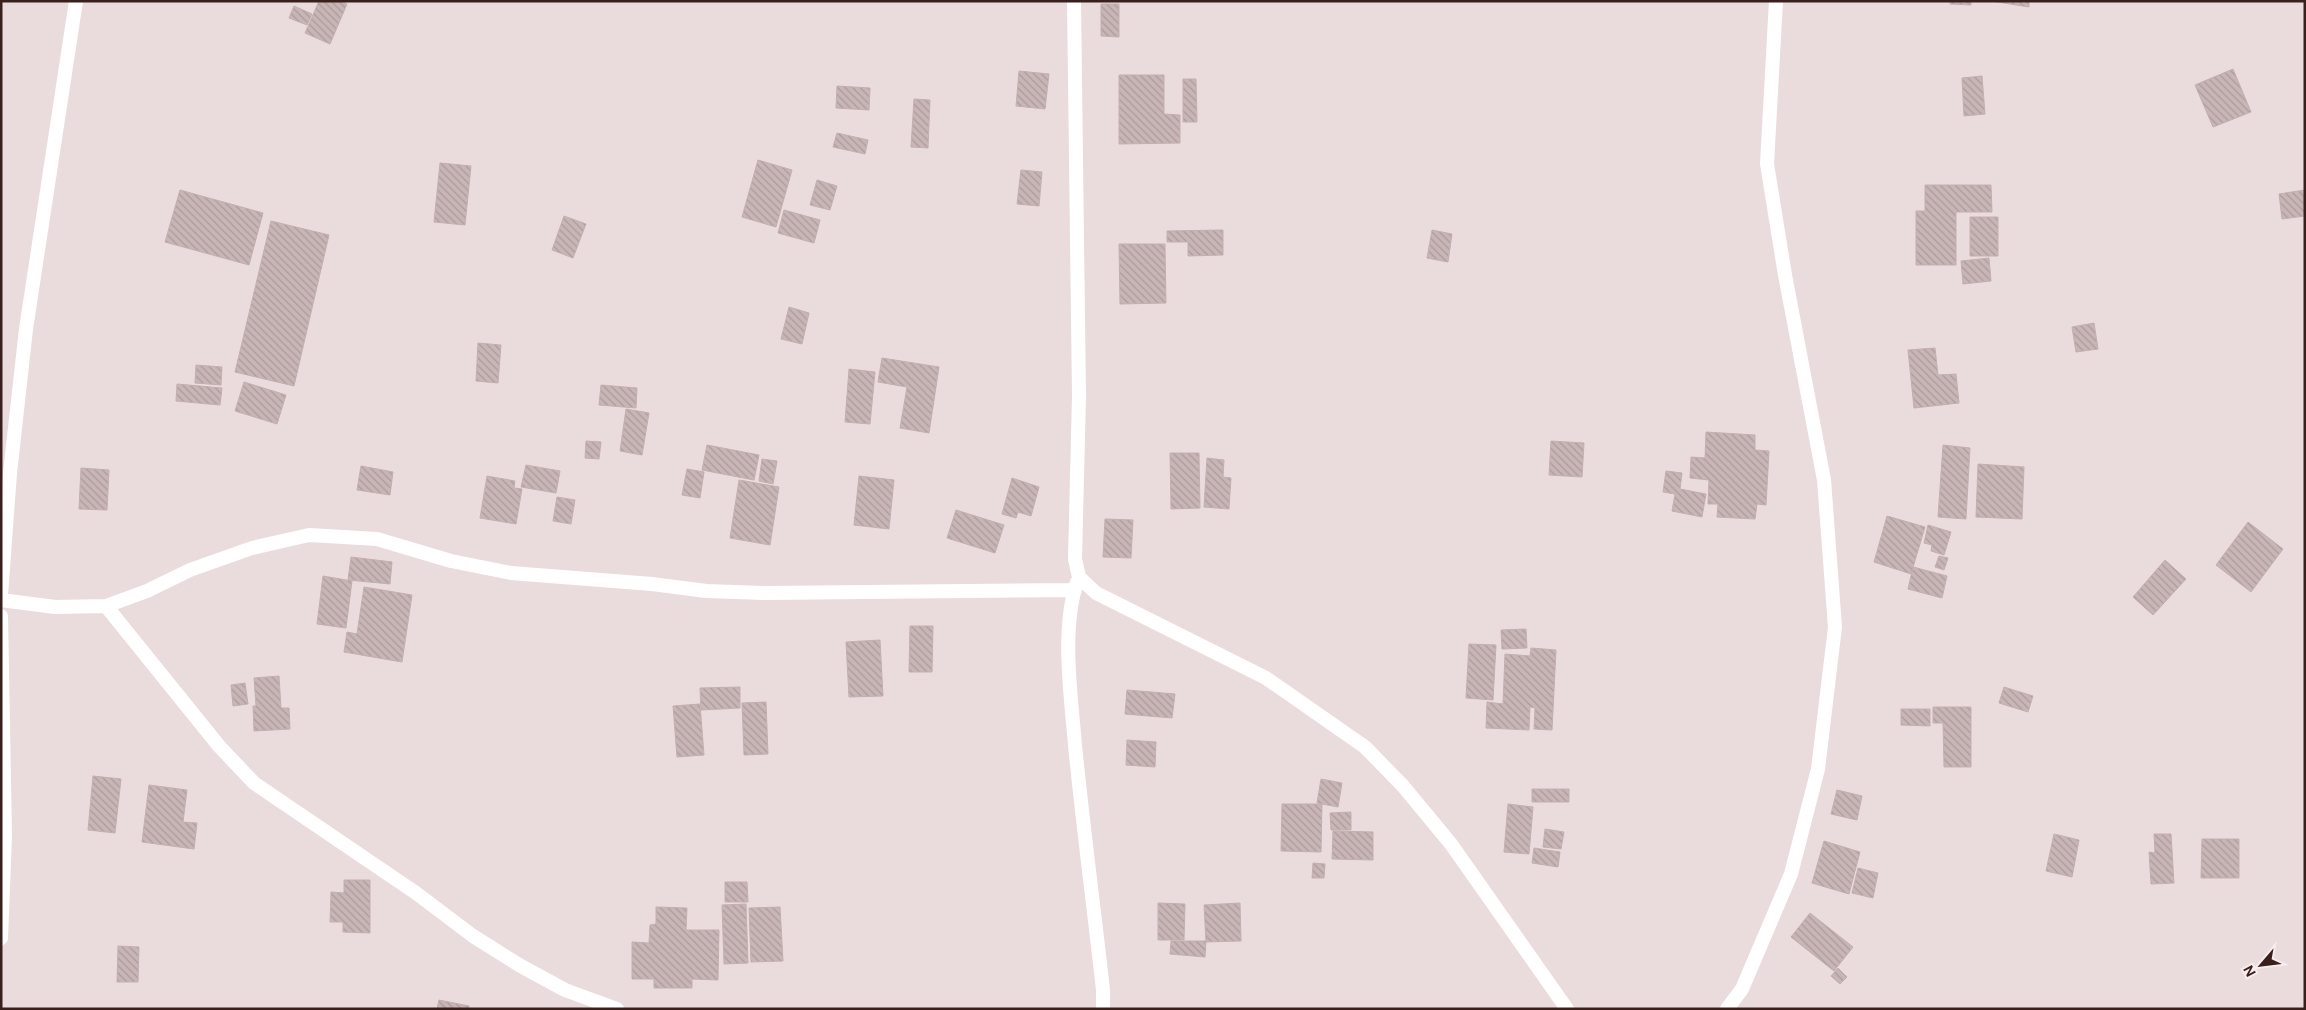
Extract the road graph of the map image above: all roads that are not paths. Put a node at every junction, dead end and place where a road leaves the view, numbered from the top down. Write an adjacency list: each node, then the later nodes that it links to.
1 (76, 1): 5 (street)
2 (1074, 1): 4 (street)
3 (1776, 1): 13 (street)
4 (1077, 584): 7 (street); 11 (street); 12 (street)
5 (1, 595)
6 (1, 600): 7 (street)
7 (106, 606): 10 (street)
8 (1, 616): 9 (street)
9 (1, 938)
10 (617, 1009)
11 (1103, 1009)
12 (1567, 1009)
13 (1727, 1009)

